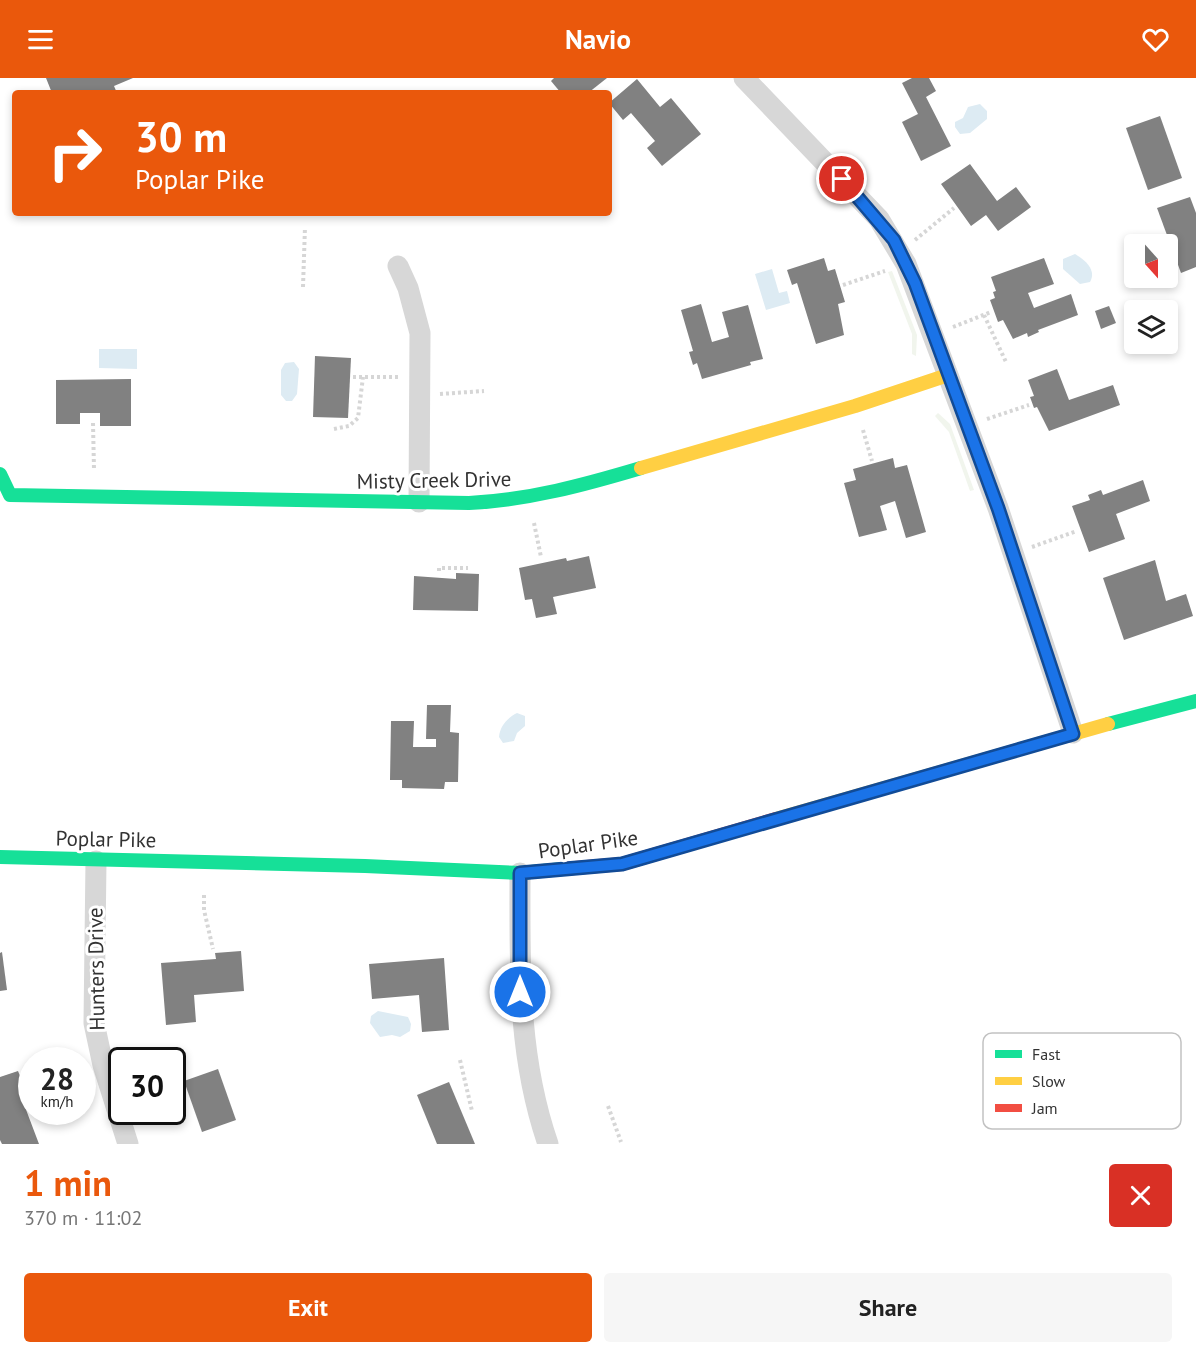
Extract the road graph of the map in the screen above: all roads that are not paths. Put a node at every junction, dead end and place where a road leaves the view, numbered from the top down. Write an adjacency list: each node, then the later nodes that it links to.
1 (744, 78): 3 (street)
2 (398, 266): 5 (street)
3 (948, 375): 5 (main road, Misty Creek Drive); 7 (street)
4 (0, 474): 5 (main road, Misty Creek Drive)
5 (419, 502)
6 (1196, 701): 7 (main road, Poplar Pike)
7 (1073, 734): 10 (main road, Poplar Pike)
8 (0, 857): 9 (main road, Poplar Pike)
9 (96, 861): 10 (main road, Poplar Pike); 11 (street, Hunters Drive)
10 (520, 873): 12 (street)
11 (128, 1144)
12 (548, 1144)

